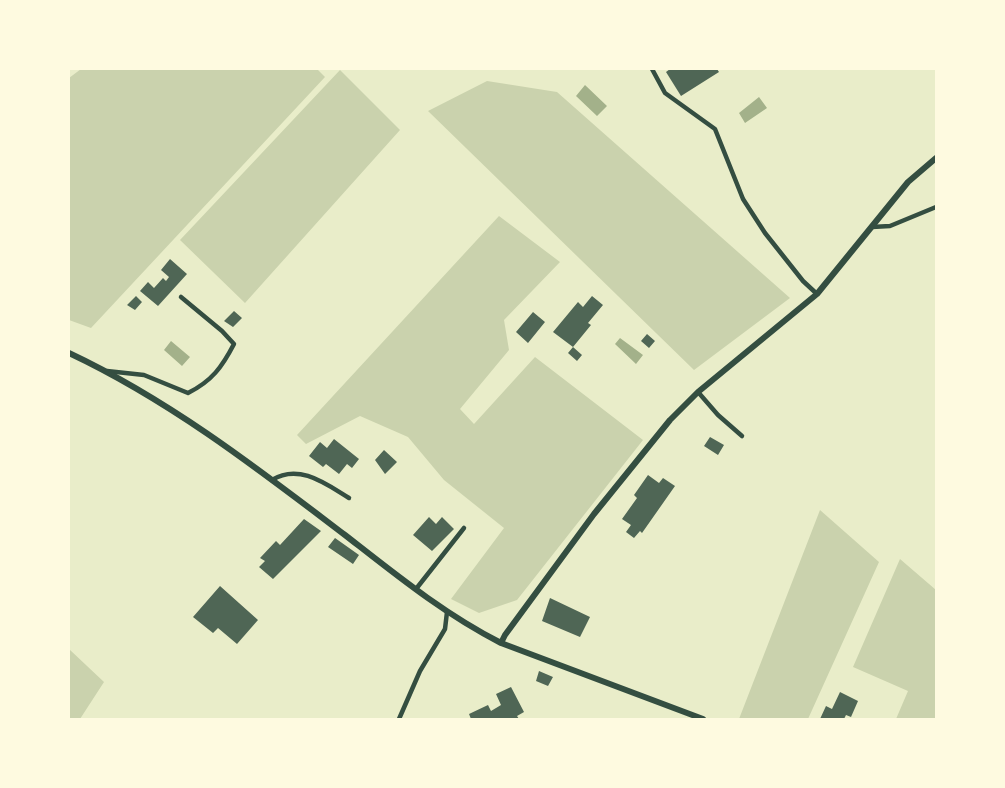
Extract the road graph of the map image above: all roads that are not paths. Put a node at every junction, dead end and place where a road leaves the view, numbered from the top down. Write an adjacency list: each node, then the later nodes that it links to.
1 (652, 69): 5 (lane)
2 (936, 158): 4 (street)
3 (936, 207): 4 (lane)
4 (872, 227): 5 (street)
5 (817, 294): 9 (street)
6 (181, 297): 8 (lane)
7 (69, 353): 8 (street)
8 (107, 371): 11 (street)
9 (698, 392): 10 (lane); 16 (street)
10 (742, 436)
11 (273, 480): 12 (lane); 14 (street)
12 (349, 498)
13 (464, 528): 14 (lane)
14 (416, 590): 15 (street)
15 (447, 612): 16 (street); 17 (lane)
16 (501, 643): 18 (street)
17 (399, 719)
18 (703, 719)

